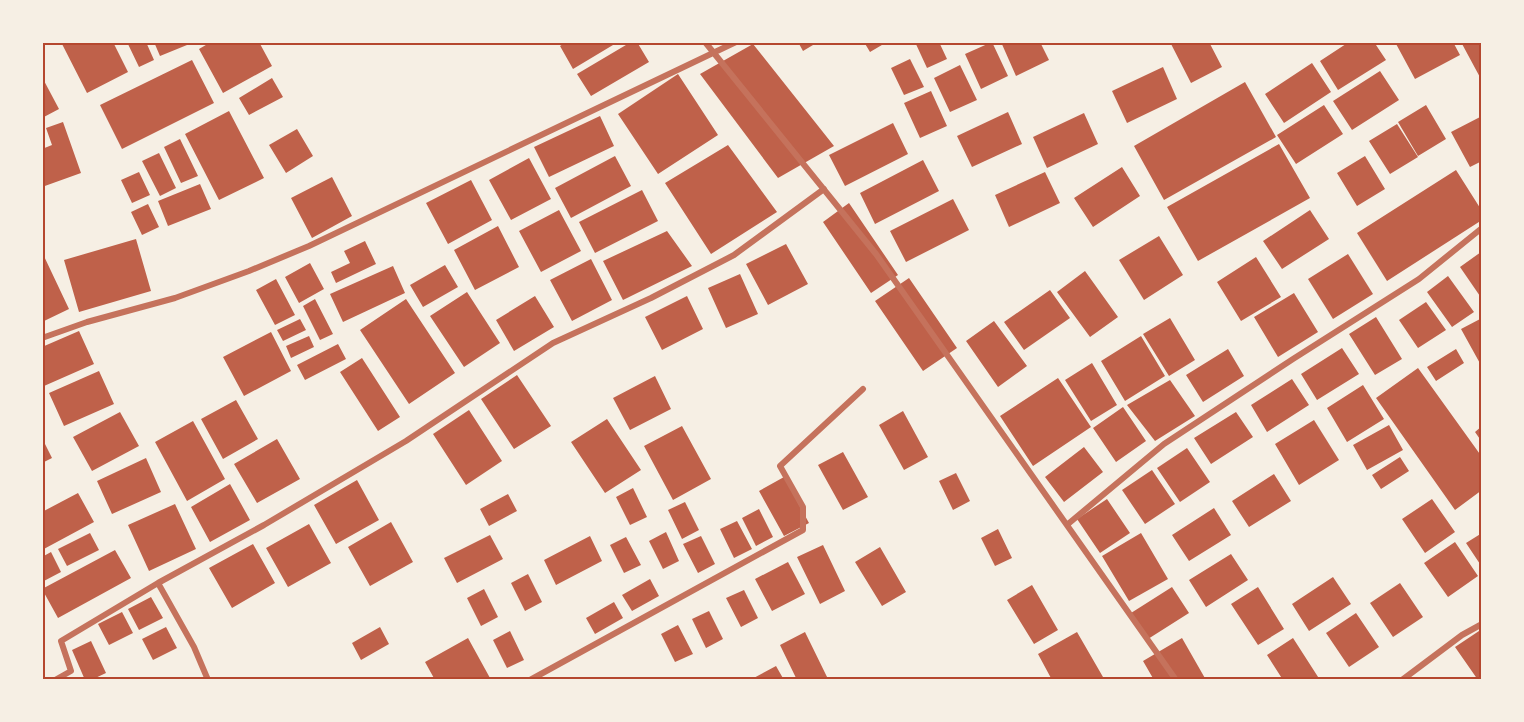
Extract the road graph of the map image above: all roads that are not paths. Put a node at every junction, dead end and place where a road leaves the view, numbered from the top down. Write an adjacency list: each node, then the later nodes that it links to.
1 (705, 42): 3 (street)
2 (736, 42): 3 (street)
3 (714, 53): 4 (street); 6 (street)
4 (824, 189): 8 (street); 9 (street)
5 (1482, 228): 8 (street)
6 (42, 338)
7 (863, 389): 13 (street)
8 (1068, 524): 14 (street)
9 (158, 583): 11 (street); 12 (street)
10 (1482, 624): 15 (street)
11 (55, 680)
12 (208, 680)
13 (530, 680)
14 (1176, 680)
15 (1402, 680)

